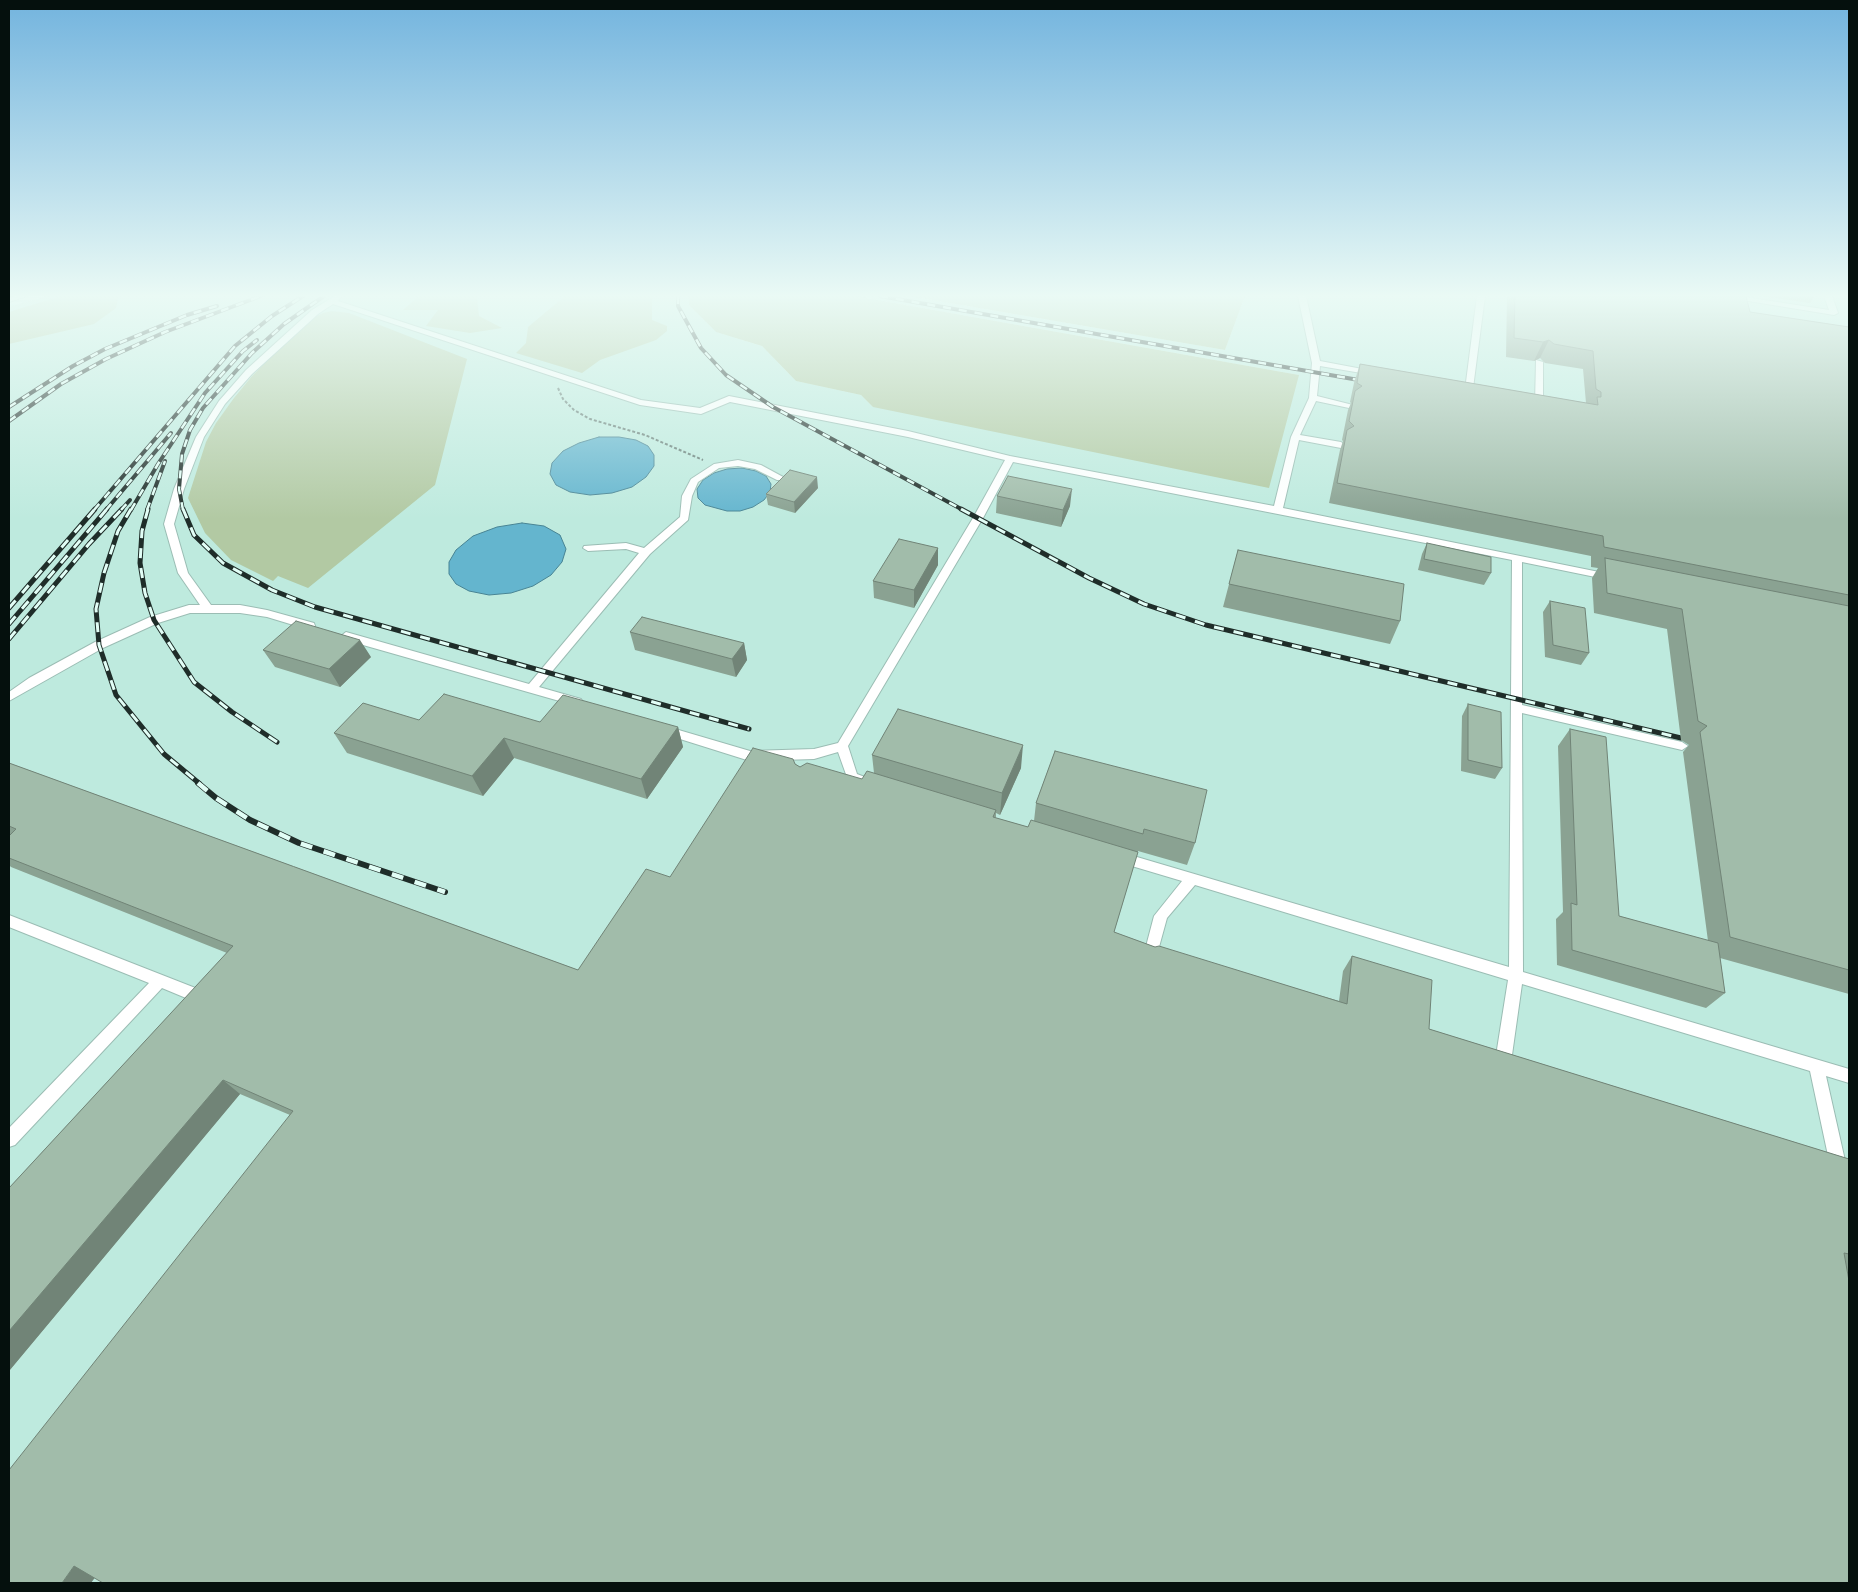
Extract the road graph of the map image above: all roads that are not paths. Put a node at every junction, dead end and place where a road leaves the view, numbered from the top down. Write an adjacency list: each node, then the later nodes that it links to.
1 (251, 370): 21 (lane)
2 (542, 370): 14 (lane)
3 (1315, 370): 9 (lane)
4 (1357, 370): 7 (lane)
5 (1468, 370): 8 (lane)
6 (1538, 370): 11 (lane)
7 (1383, 375)
8 (1486, 394)
9 (1313, 398): 10 (lane); 12 (lane)
10 (1349, 405)
11 (1548, 406)
12 (1295, 437): 13 (lane); 16 (lane)
13 (1341, 445)
14 (1010, 459): 16 (lane); 27 (lane)
15 (780, 478): 18 (lane)
16 (1278, 510): 19 (lane)
17 (588, 548): 18 (lane)
18 (646, 552): 22 (lane)
19 (1517, 558): 20 (lane); 25 (lane)
20 (1624, 580)
21 (207, 608): 22 (lane); 23 (lane)
22 (532, 688): 24 (lane)
23 (9, 697)
24 (589, 706)
25 (1518, 708): 28 (lane); 36 (lane)
26 (656, 727): 29 (lane)
27 (842, 746): 29 (lane); 31 (lane)
28 (1682, 746)
29 (814, 754): 30 (lane)
30 (807, 769)
31 (881, 786)
32 (1107, 854): 33 (lane)
33 (1192, 879): 35 (lane); 36 (lane)
34 (9, 921): 37 (lane)
35 (1151, 954)
36 (1516, 976): 39 (lane); 40 (lane)
37 (160, 982): 38 (lane); 42 (lane)
38 (198, 996)
39 (1503, 1062)
40 (1816, 1066): 41 (lane); 43 (lane)
41 (1849, 1076)
42 (9, 1139)
43 (1838, 1165)

